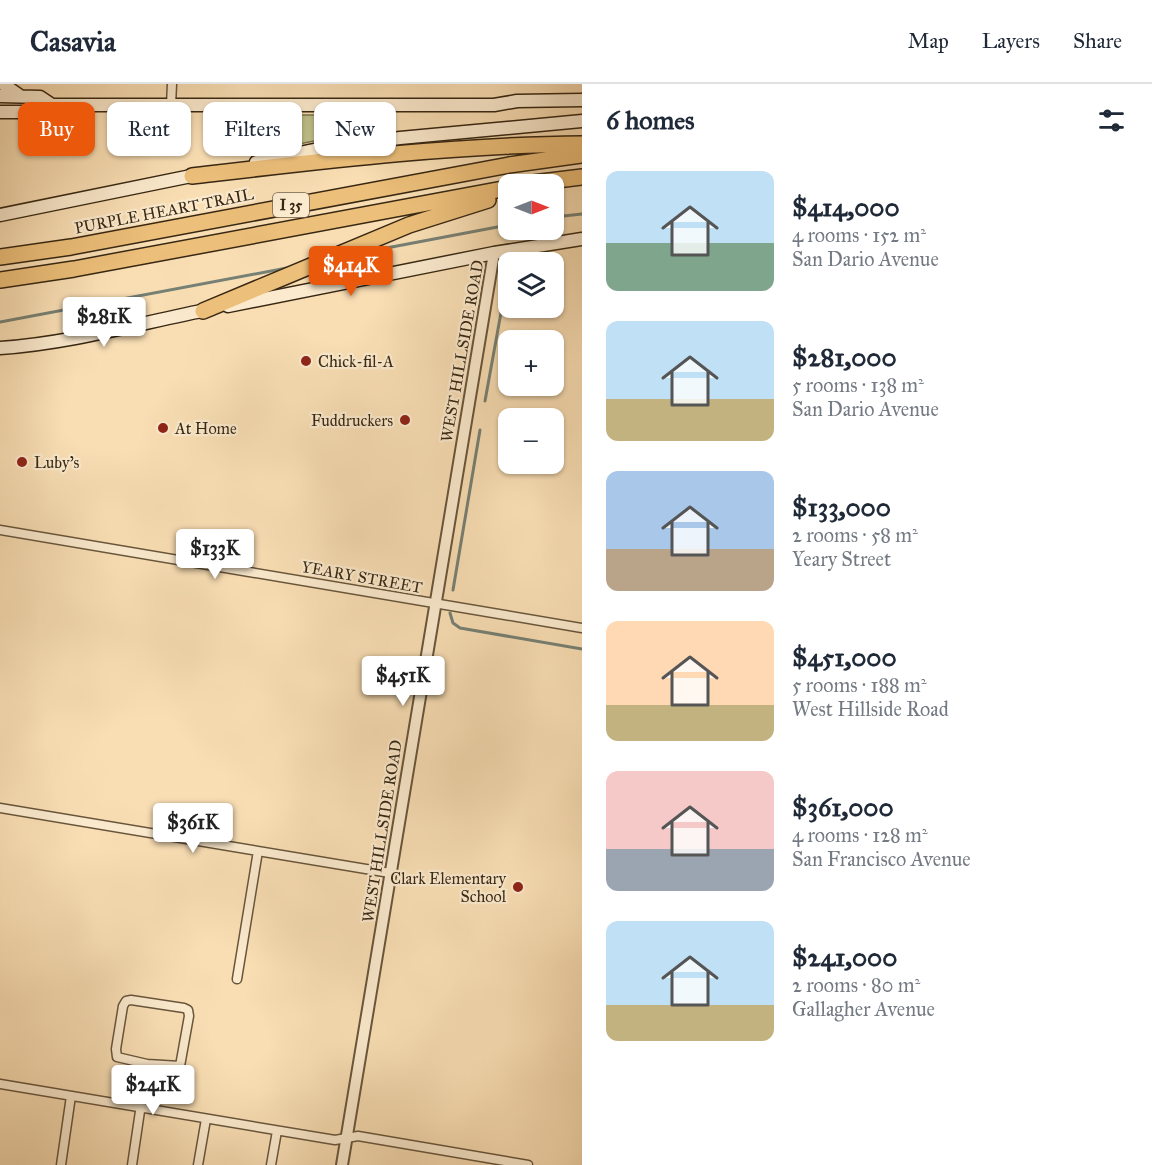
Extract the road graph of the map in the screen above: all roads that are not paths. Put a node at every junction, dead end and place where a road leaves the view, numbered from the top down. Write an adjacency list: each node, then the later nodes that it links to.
1 (3, 84): 4 (main road)
2 (172, 84): 7 (street)
3 (0, 96): 4 (main road)
4 (25, 96): 6 (main road); 11 (main road)
5 (582, 100): 10 (main road)
6 (48, 102)
7 (171, 102)
8 (191, 105): 9 (main road)
9 (314, 105)
10 (396, 105)
11 (4, 112)
12 (582, 121): 13 (main road)
13 (396, 138)
14 (582, 144): 17 (highway)
15 (314, 150): 17 (main road)
16 (582, 155): 25 (highway, PURPLE HEART TRAIL / I 35)
17 (192, 176): 22 (main road)
18 (582, 177): 19 (highway)
19 (564, 179)
20 (498, 190): 26 (highway, I 35)
21 (498, 196): 27 (highway)
22 (0, 217)
23 (582, 239): 24 (main road)
24 (494, 253): 27 (main road); 30 (street, WEST HILLSIDE ROAD)
25 (0, 257)
26 (0, 280)
27 (203, 311): 28 (main road)
28 (0, 348)
29 (0, 530): 30 (street, YEARY STREET)
30 (435, 604): 31 (street, YEARY STREET); 34 (street, WEST HILLSIDE ROAD)
31 (582, 628)
32 (0, 808): 33 (street)
33 (258, 851): 34 (street); 35 (street)
34 (390, 873): 42 (street, WEST HILLSIDE ROAD)
35 (237, 980)
36 (147, 1064): 36 (street); 39 (street)
37 (0, 1084): 38 (street)
38 (71, 1096): 39 (street); 43 (street)
39 (141, 1108): 40 (street); 44 (street)
40 (206, 1119): 41 (street); 45 (street)
41 (277, 1131): 42 (street); 46 (street)
42 (346, 1138): 47 (street, WEST HILLSIDE ROAD); 48 (street)
43 (61, 1165)
44 (132, 1165)
45 (198, 1165)
46 (271, 1165)
47 (342, 1165)
48 (528, 1165)

